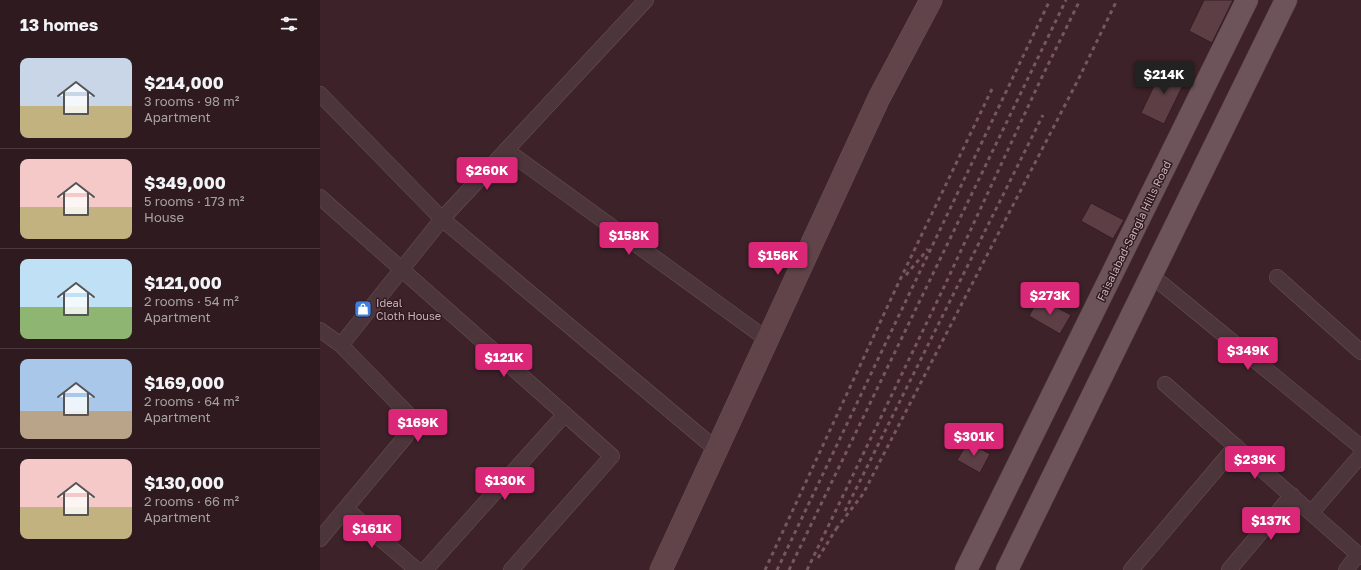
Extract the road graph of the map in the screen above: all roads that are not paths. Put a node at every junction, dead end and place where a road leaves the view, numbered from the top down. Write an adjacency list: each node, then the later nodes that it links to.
1 (646, 0): 6 (street)
2 (930, 0): 13 (street)
3 (1247, 0): 32 (main road, Faisalabad-Sangla Hills Road)
4 (1286, 0): 10 (main road)
5 (320, 94): 8 (street)
6 (506, 150): 8 (street); 13 (street)
7 (320, 197): 9 (street)
8 (442, 219): 9 (street); 20 (street)
9 (402, 269): 14 (street); 17 (street)
10 (1151, 275): 19 (street); 33 (main road)
11 (1277, 277): 15 (street)
12 (320, 330): 14 (street)
13 (768, 340): 20 (street)
14 (341, 345): 23 (street)
15 (1361, 352)
16 (1165, 384): 18 (street)
17 (565, 414): 29 (street); 30 (street)
18 (1236, 446): 22 (street); 34 (street)
19 (1361, 447)
20 (717, 450): 31 (street)
21 (1361, 455): 24 (street)
22 (1292, 495): 24 (street); 27 (street)
23 (346, 509): 25 (street); 28 (street)
24 (1312, 512): 26 (street)
25 (320, 539)
26 (1360, 555): 35 (street)
27 (1233, 568)
28 (416, 570)
29 (425, 570)
30 (511, 570)
31 (661, 570)
32 (966, 570)
33 (1006, 570)
34 (1131, 570)
35 (1346, 570)

